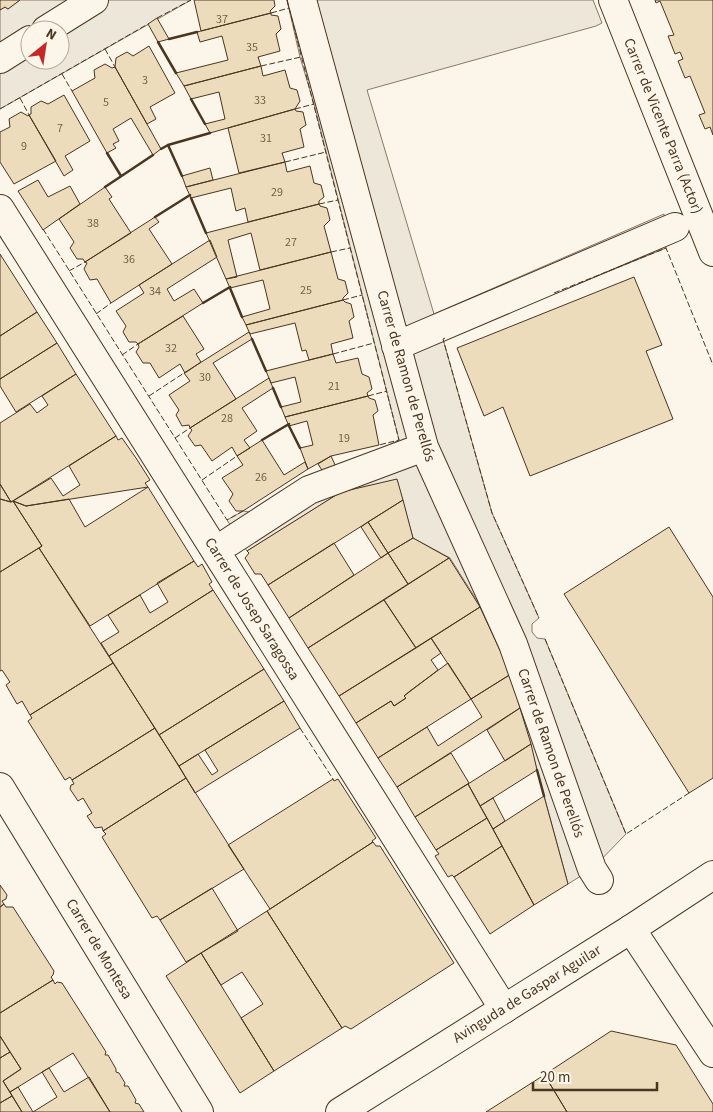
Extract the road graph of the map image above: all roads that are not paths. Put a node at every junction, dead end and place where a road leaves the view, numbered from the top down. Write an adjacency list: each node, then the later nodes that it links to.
1 (94, 0): 4 (street)
2 (302, 0): 10 (street, Carrer de Ramon de Perellós)
3 (613, 0): 9 (street, Carrer de Vicente Parra (Actor))
4 (62, 20)
5 (20, 46): 6 (street)
6 (0, 59)
7 (0, 209): 17 (street, Carrer de Josep Saragossa)
8 (675, 227): 10 (street)
9 (713, 252)
10 (396, 346): 11 (street, Carrer de Ramon de Perellós)
11 (424, 447): 12 (street); 15 (street, Carrer de Ramon de Perellós)
12 (230, 542)
13 (0, 787): 19 (street, Carrer de Montesa)
14 (713, 875): 16 (street, Avinguda de Gaspar Aguilar)
15 (599, 880)
16 (631, 929): 17 (street, Avinguda de Gaspar Aguilar); 18 (street)
17 (504, 1009): 20 (street, Avinguda de Gaspar Aguilar)
18 (713, 1054)
19 (199, 1112)
20 (340, 1112)

